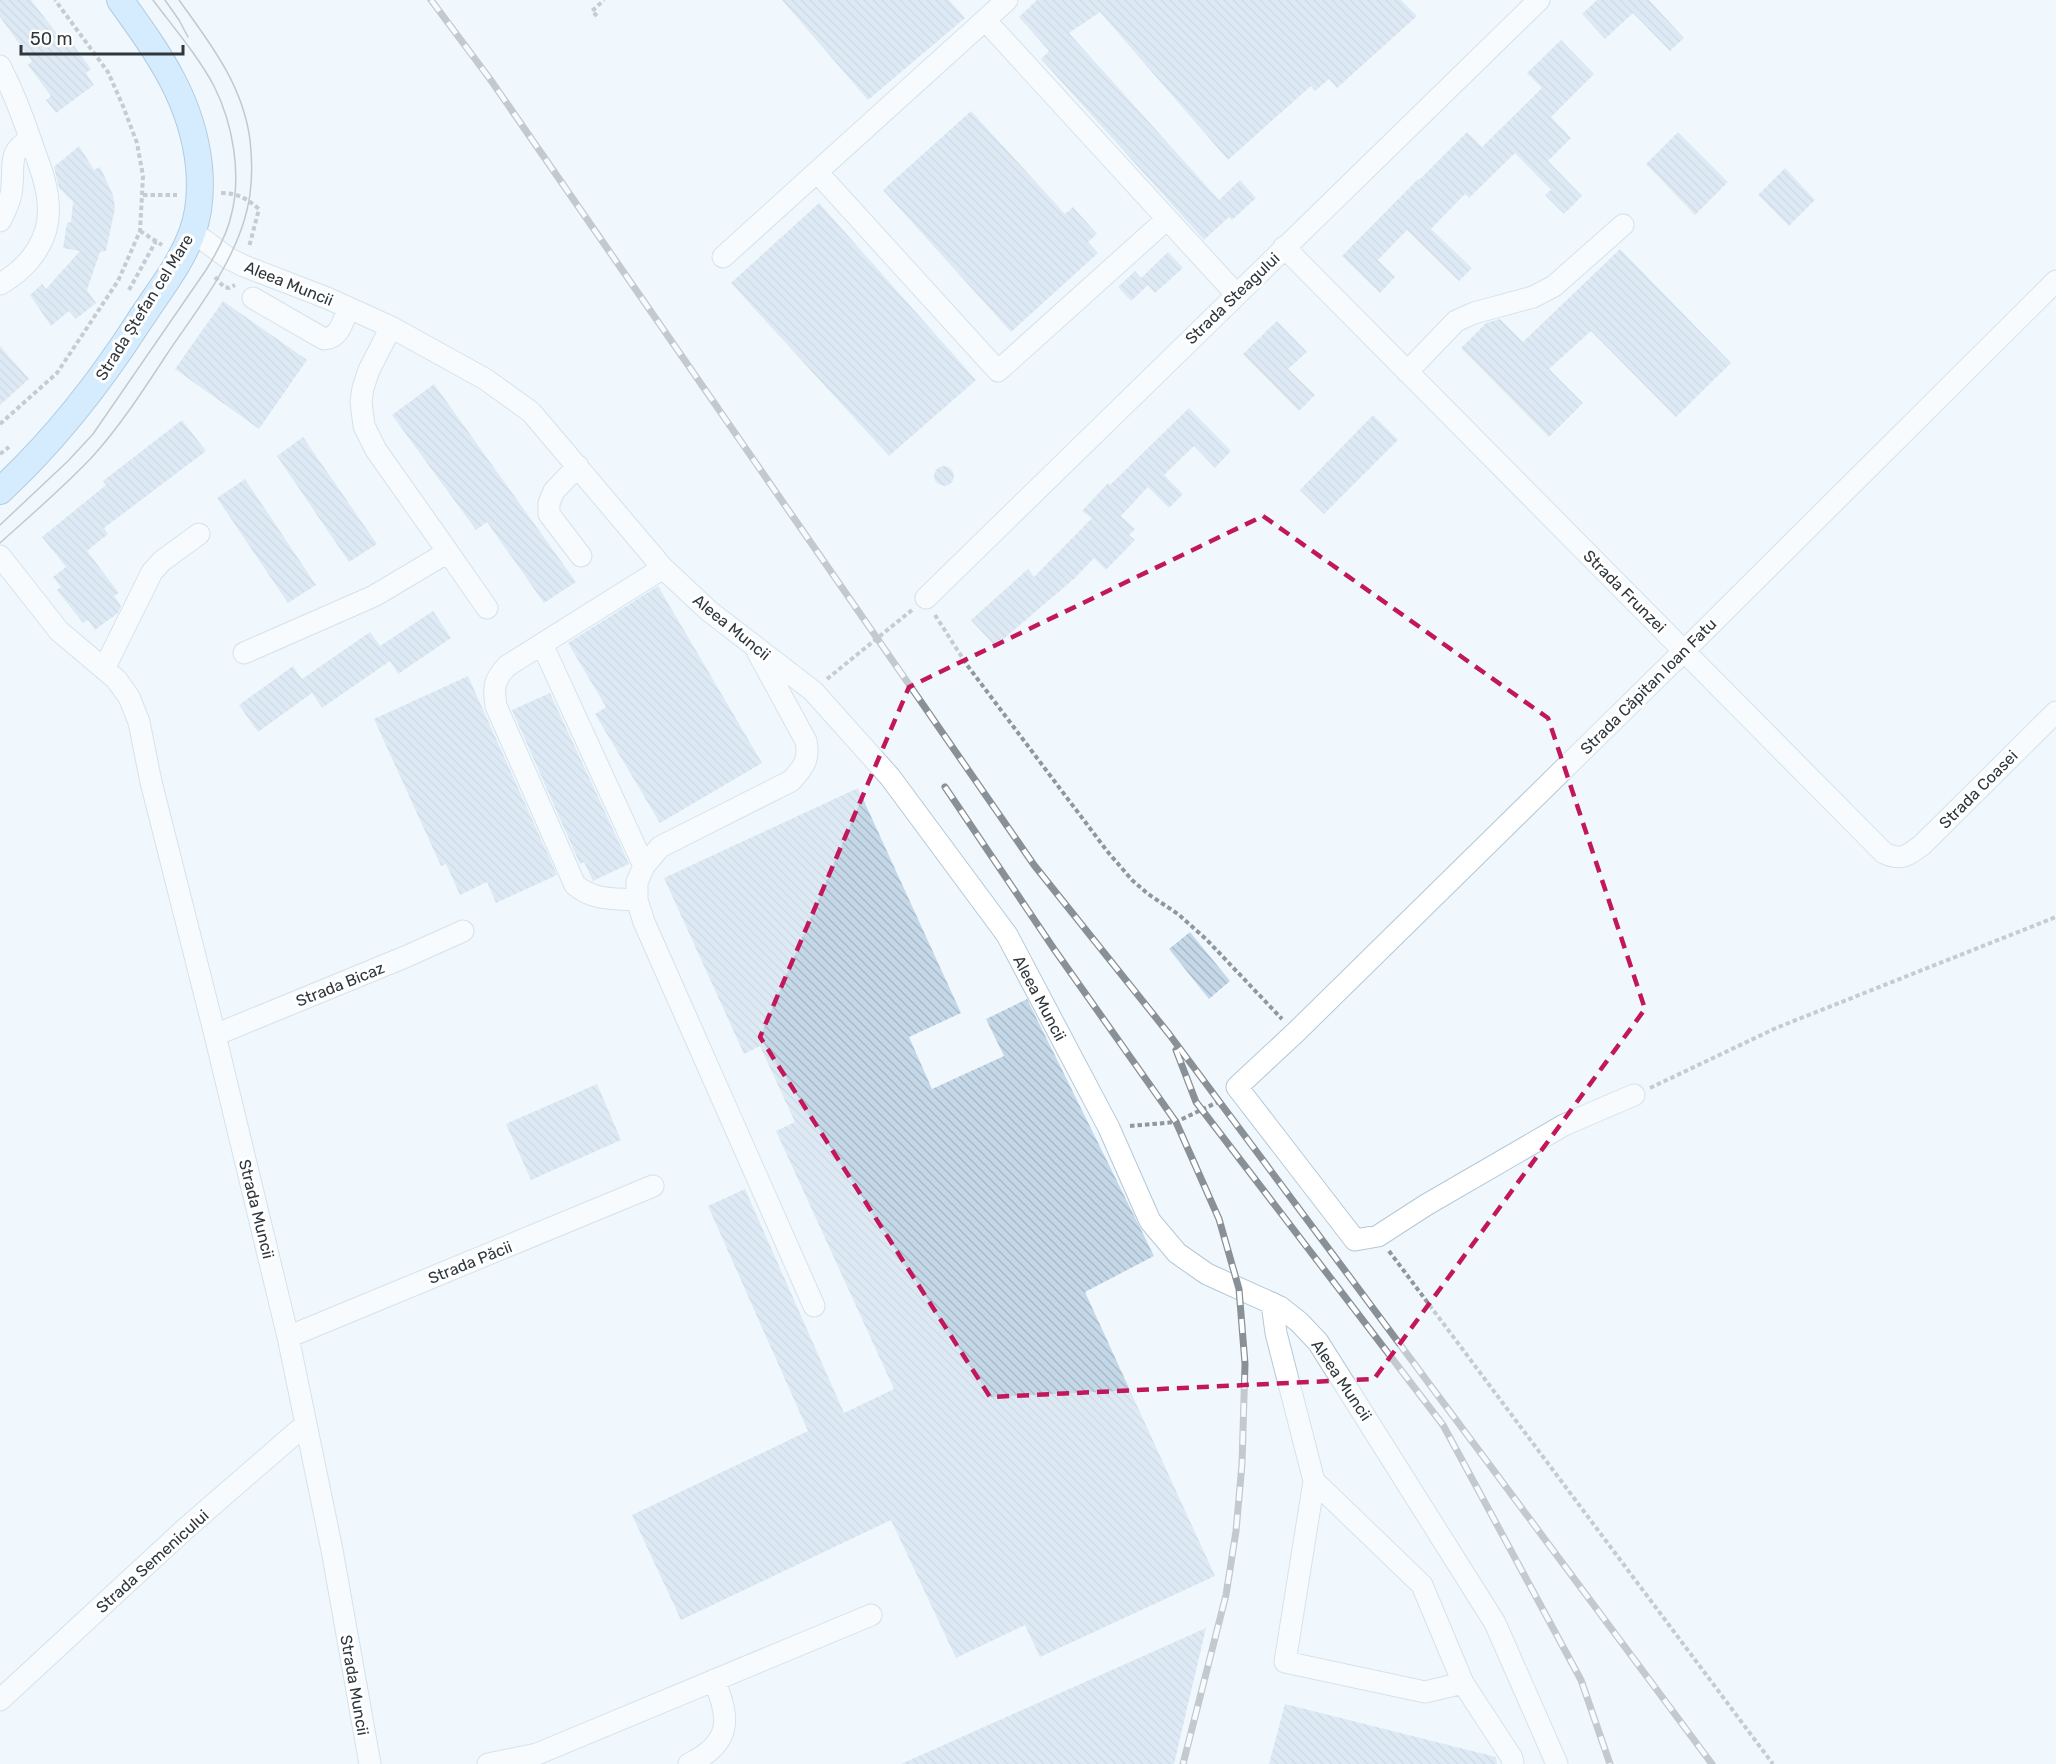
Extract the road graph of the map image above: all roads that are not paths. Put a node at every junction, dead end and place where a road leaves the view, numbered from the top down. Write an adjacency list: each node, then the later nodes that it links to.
1 (120, 0): 11 (main road, Strada Ștefan cel Mare)
2 (1007, 0): 4 (street)
3 (1539, 0): 12 (street, Strada Steagului)
4 (985, 20): 7 (street); 8 (street)
5 (0, 66): 6 (street)
6 (30, 140): 9 (street); 15 (street)
7 (817, 172): 8 (street); 13 (street)
8 (1167, 219): 16 (street)
9 (0, 221)
10 (1623, 225): 20 (street)
11 (193, 232): 18 (street, Aleea Muncii); 22 (main road, Strada Ștefan cel Mare)
12 (1284, 248): 16 (street, Strada Steagului); 20 (street, Strada Frunzei)
13 (723, 257)
14 (2056, 281): 32 (street, Strada Căpitan Ioan Fatu)
15 (0, 285)
16 (1236, 294): 28 (street, Strada Steagului)
17 (253, 297): 18 (street)
18 (348, 308): 19 (street, Aleea Muncii)
19 (391, 327): 21 (street, Aleea Muncii); 24 (street)
20 (1407, 372): 32 (street, Strada Frunzei)
21 (578, 466): 26 (street); 27 (street, Aleea Muncii)
22 (0, 491)
23 (200, 534): 34 (street)
24 (448, 552): 29 (street); 33 (street)
25 (0, 556): 34 (street, Strada Muncii)
26 (581, 556)
27 (663, 568): 30 (street); 31 (street, Aleea Muncii)
28 (926, 598)
29 (487, 608)
30 (542, 644): 37 (street); 38 (street)
31 (753, 645): 37 (street); 43 (street, Aleea Muncii)
32 (1684, 651): 36 (street, Strada Frunzei); 41 (street, Strada Căpitan Ioan Fatu)
33 (244, 653)
34 (104, 669): 40 (street, Strada Muncii)
35 (2056, 712): 36 (street, Strada Coasei)
36 (1896, 858)
37 (644, 866): 38 (street)
38 (637, 900): 44 (street)
39 (463, 931): 40 (street, Strada Bicaz)
40 (215, 1035): 45 (street, Strada Muncii)
41 (1635, 1095)
42 (653, 1186): 45 (street, Strada Păcii)
43 (1272, 1303): 47 (street); 56 (street, Aleea Muncii)
44 (814, 1306)
45 (288, 1337): 46 (street, Strada Muncii)
46 (306, 1425): 51 (street, Strada Semenicului); 52 (street, Strada Muncii)
47 (1314, 1481): 50 (street); 50 (street)
48 (871, 1615): 49 (street)
49 (714, 1680): 53 (street); 54 (street)
50 (1463, 1683): 55 (street)
51 (0, 1700)
52 (370, 1764)
53 (488, 1764)
54 (689, 1764)
55 (1513, 1764)
56 (1557, 1764)

